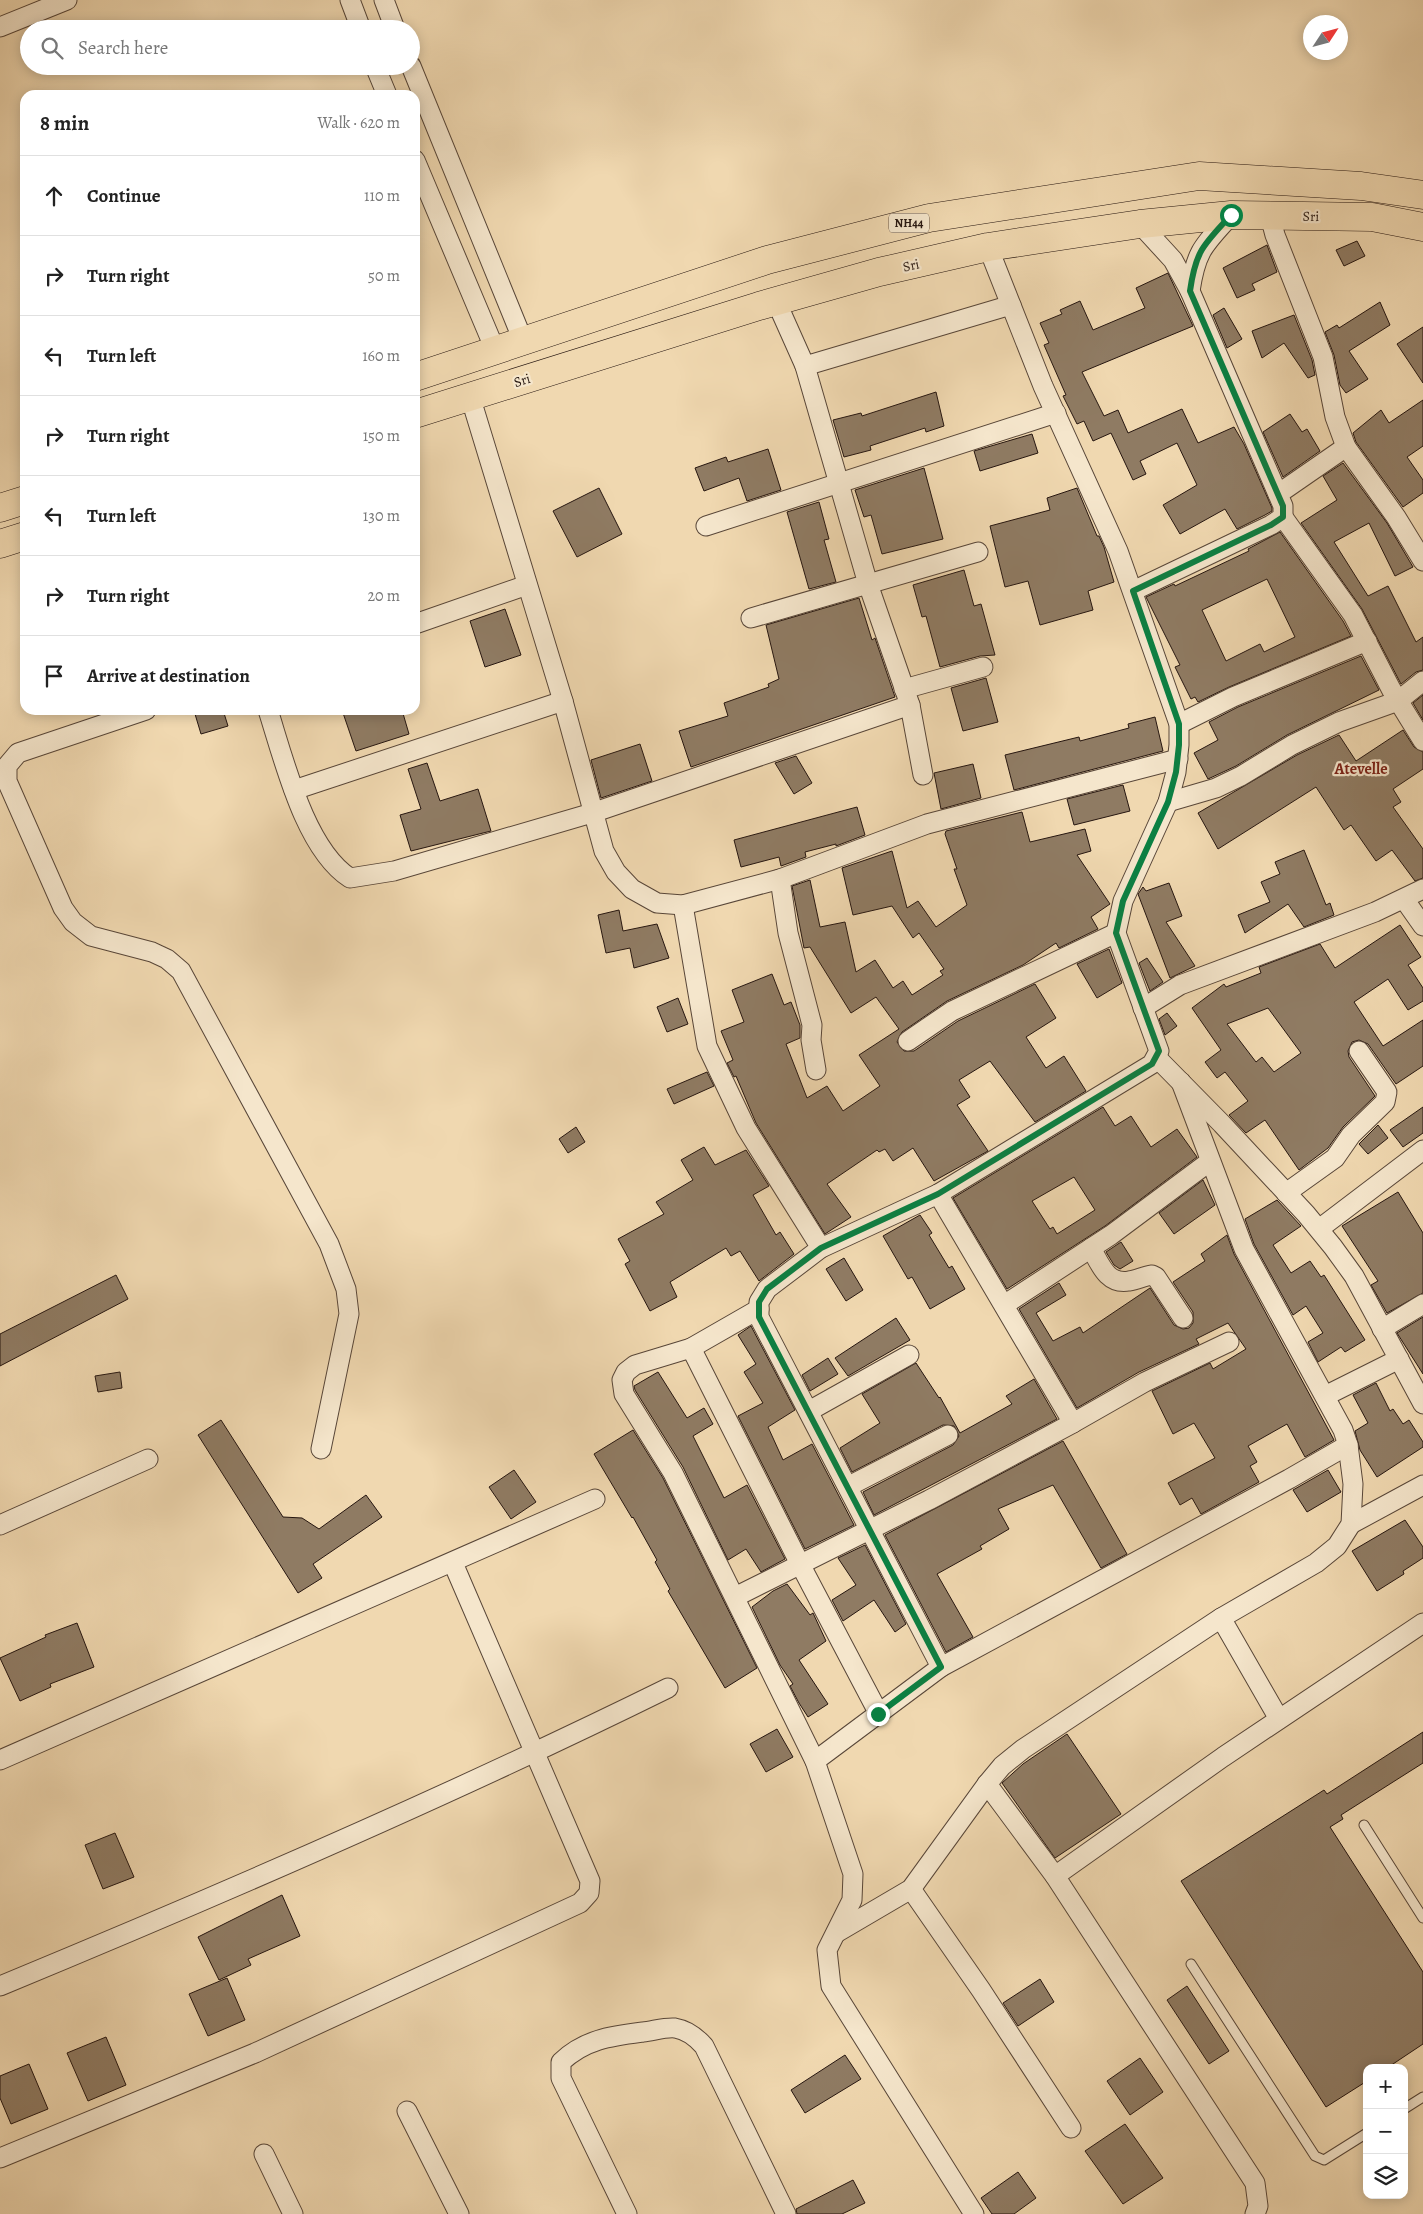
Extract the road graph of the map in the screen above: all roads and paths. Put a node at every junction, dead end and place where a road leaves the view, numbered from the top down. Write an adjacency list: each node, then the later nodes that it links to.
1 (67, 0): 6 (street)
2 (350, 0): 4 (street)
3 (384, 0): 5 (street)
4 (358, 20)
5 (392, 20)
6 (0, 27)
7 (379, 75): 9 (street)
8 (415, 75): 23 (street)
9 (385, 90)
10 (420, 172): 24 (street)
11 (1415, 190): 14 (street); 18 (highway, NH44)
12 (1231, 215): 13 (highway, Sri); 15 (highway, Sri); 19 (street)
13 (1270, 216): 14 (highway, Sri); 30 (street)
14 (1372, 217): 16 (highway, Sri)
15 (1140, 224): 17 (highway, Sri); 19 (street)
16 (1423, 227)
17 (988, 248): 20 (highway, Sri); 21 (street)
18 (731, 273): 22 (highway); 23 (highway, NH44)
19 (1190, 291): 32 (street)
20 (776, 301): 22 (highway, Sri); 25 (street)
21 (1011, 305): 25 (street); 29 (street)
22 (741, 312): 27 (highway, Sri)
23 (524, 343): 24 (highway, NH44)
24 (496, 352): 26 (highway, NH44)
25 (805, 366): 31 (street)
26 (420, 375)
27 (470, 396): 28 (highway, Sri); 41 (street)
28 (420, 412)
29 (1056, 413): 31 (street); 43 (street)
30 (1346, 447): 32 (street); 40 (street)
31 (838, 484): 36 (street); 42 (street)
32 (1278, 494): 35 (street)
33 (20, 502): 34 (highway)
34 (0, 508)
35 (1283, 517): 43 (street); 46 (street)
36 (706, 526)
37 (20, 538): 38 (highway)
38 (0, 544)
39 (978, 552): 42 (street)
40 (1423, 561)
41 (527, 584): 45 (street); 50 (street)
42 (868, 584): 44 (street); 49 (street)
43 (1133, 591): 54 (street)
44 (751, 618)
45 (420, 622)
46 (1367, 641): 51 (street); 54 (street)
47 (983, 667): 49 (street)
48 (1423, 681): 51 (street)
49 (907, 697): 58 (street); 61 (street)
50 (563, 701): 59 (street); 61 (street)
51 (1398, 701): 55 (street); 60 (street)
52 (131, 715): 56 (street)
53 (270, 715): 59 (street)
54 (1179, 724): 57 (street)
55 (1423, 741)
56 (3, 759): 96 (street)
57 (1178, 759): 60 (street); 62 (street)
58 (922, 775)
59 (294, 790): 61 (street)
60 (1168, 802): 67 (street)
61 (592, 813): 65 (street)
62 (780, 879): 65 (street); 72 (street)
63 (1423, 889): 64 (street)
64 (1404, 899): 66 (street); 68 (street)
65 (683, 905): 79 (street)
66 (1423, 926)
67 (1116, 933): 68 (street); 69 (street)
68 (1143, 1008): 71 (street)
69 (908, 1040)
70 (1360, 1051): 76 (street)
71 (1157, 1058): 73 (street); 77 (street)
72 (816, 1070)
73 (1181, 1082): 75 (street); 76 (street)
74 (1423, 1150): 78 (street)
75 (1209, 1162): 80 (street); 90 (street)
76 (1286, 1193): 78 (street)
77 (938, 1194): 79 (street); 82 (street)
78 (1319, 1229): 85 (street)
79 (821, 1248): 83 (street)
80 (1091, 1248): 82 (street); 84 (street)
81 (1423, 1304): 85 (street)
82 (1004, 1305): 93 (street)
83 (759, 1309): 87 (street); 92 (street)
84 (1183, 1318)
85 (1382, 1329): 89 (street)
86 (1229, 1342): 93 (street)
87 (691, 1348): 105 (street); 106 (street)
88 (909, 1355): 92 (street)
89 (1398, 1359): 90 (street); 91 (street)
90 (1325, 1396): 95 (street)
91 (1423, 1404)
92 (809, 1411): 99 (street)
93 (1073, 1423): 103 (street)
94 (948, 1435): 99 (street)
95 (1348, 1445): 101 (street); 109 (street)
96 (321, 1449)
97 (148, 1459): 102 (street)
98 (1423, 1485): 101 (street)
99 (848, 1486): 103 (street)
100 (595, 1499): 104 (street)
101 (1351, 1524): 107 (street)
102 (0, 1525)
103 (870, 1528): 105 (street); 109 (street)
104 (453, 1562): 113 (street); 114 (street)
105 (800, 1564): 106 (street); 111 (street)
106 (735, 1597): 115 (street)
107 (1220, 1618): 112 (street); 116 (street)
108 (1423, 1623): 112 (street)
109 (941, 1667): 111 (street)
110 (668, 1688): 113 (street)
111 (878, 1714): 115 (street)
112 (1280, 1719): 118 (street)
113 (534, 1754): 123 (street); 130 (street)
114 (0, 1760)
115 (815, 1761): 121 (street)
116 (987, 1784): 118 (street); 119 (street)
117 (1364, 1825): 120 (lane)
118 (1055, 1876): 136 (street)
119 (911, 1889): 121 (street); 127 (street)
120 (1423, 1918)
121 (836, 1933): 135 (street)
122 (1191, 1964): 128 (lane)
123 (2, 1980)
124 (1423, 2097): 125 (lane)
125 (1408, 2106)
126 (407, 2111): 132 (street)
127 (1070, 2128)
128 (1363, 2136)
129 (264, 2154): 131 (street)
130 (0, 2158)
131 (293, 2214)
132 (459, 2214)
133 (627, 2214): 134 (street)
134 (786, 2214)
135 (974, 2214)
136 (1255, 2214)

